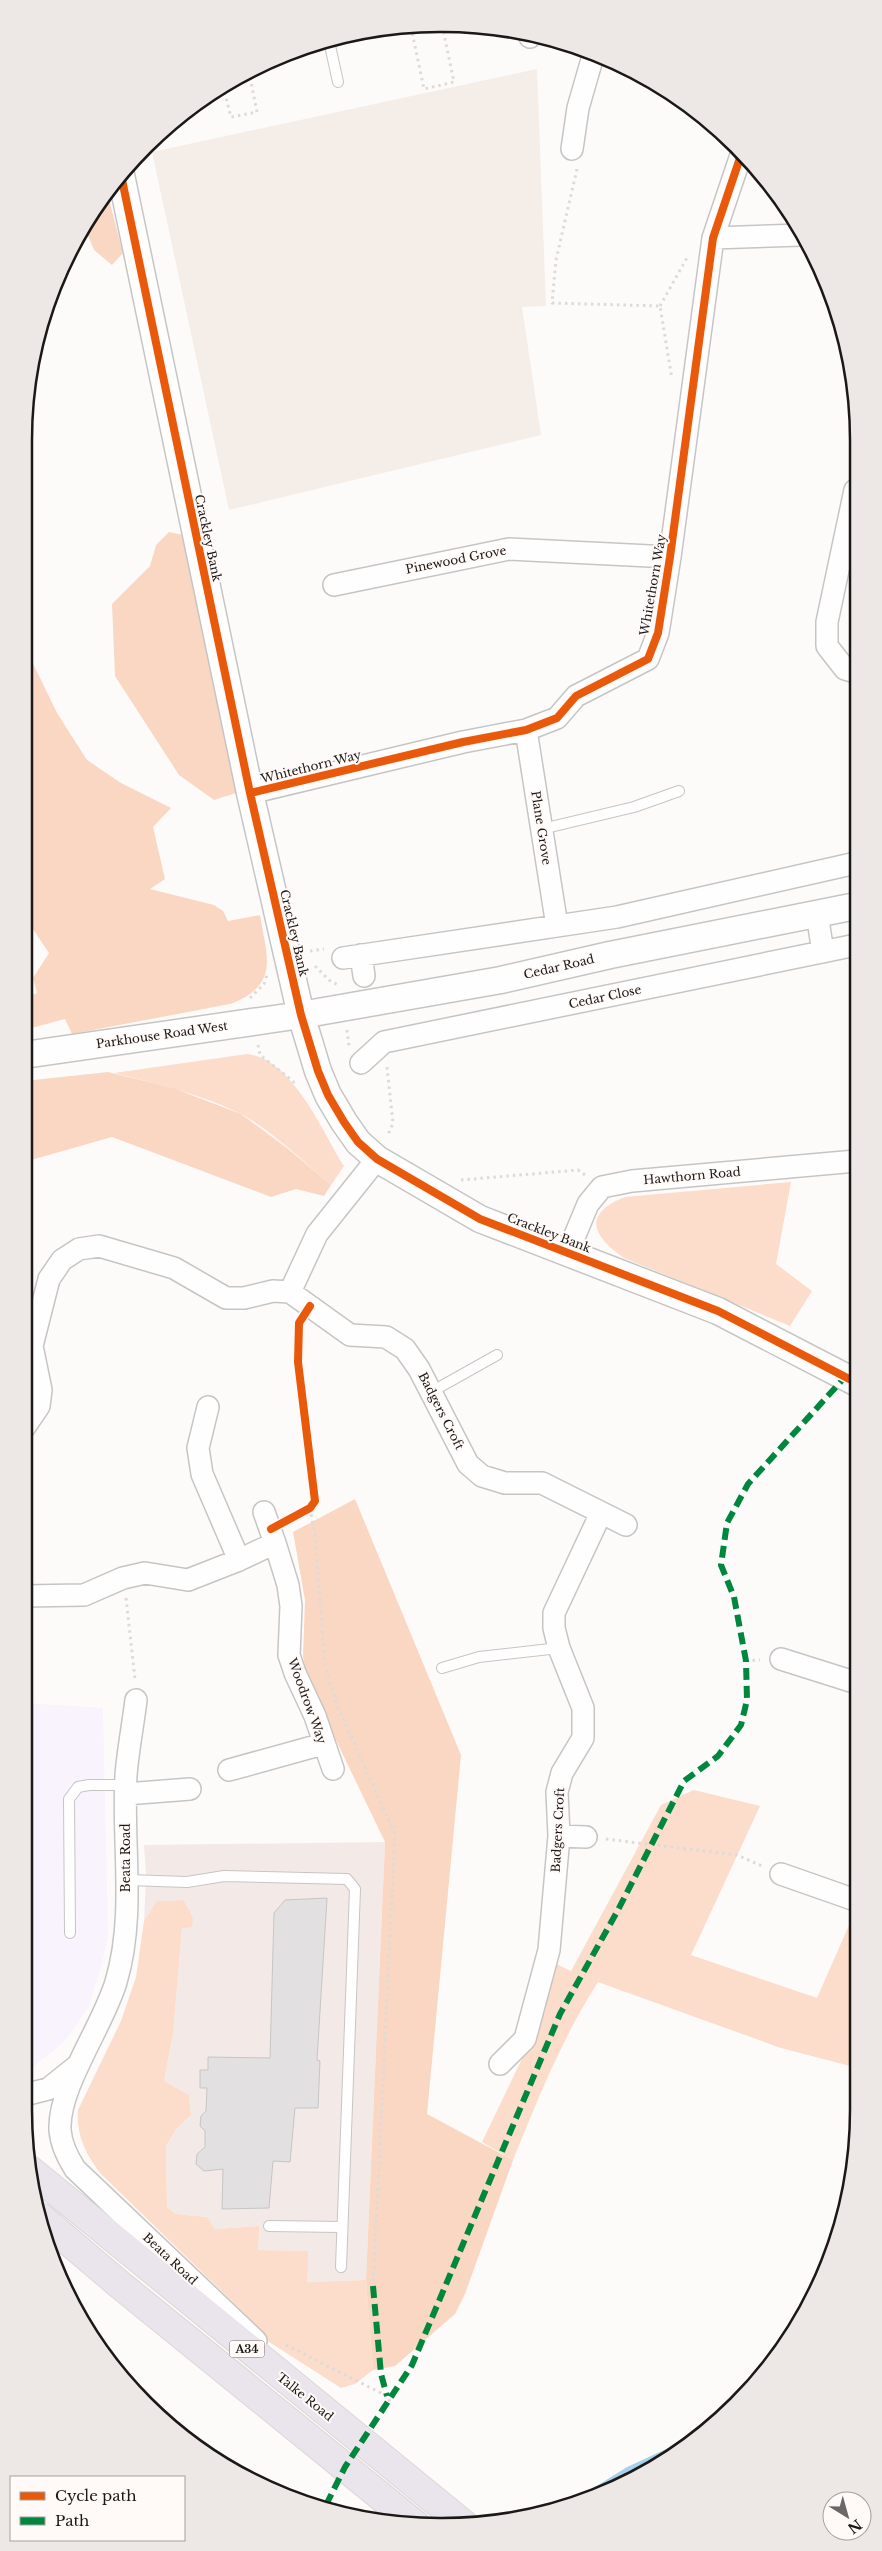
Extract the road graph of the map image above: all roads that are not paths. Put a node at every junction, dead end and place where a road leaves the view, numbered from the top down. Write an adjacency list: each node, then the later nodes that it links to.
1 (330, 47): 3 (lane)
2 (591, 62): 4 (street)
3 (338, 82)
4 (572, 149)
5 (739, 162): 8 (street, Whitethorn Way)
6 (123, 185): 15 (street, Crackley Bank)
7 (793, 234): 8 (street)
8 (713, 238): 10 (street, Whitethorn Way)
9 (850, 515): 12 (street)
10 (670, 556): 11 (street, Pinewood Grove); 13 (street, Whitethorn Way)
11 (334, 585)
12 (850, 670)
13 (526, 730): 15 (street, Whitethorn Way); 16 (street, Plane Grove)
14 (679, 791): 16 (lane)
15 (250, 794): 24 (street, Crackley Bank)
16 (542, 829): 20 (street, Plane Grove)
17 (850, 864): 20 (street)
18 (850, 907): 19 (street, Cedar Road)
19 (817, 914): 22 (street); 24 (street, Cedar Road)
20 (557, 926): 23 (street)
21 (850, 946): 22 (street, Cedar Close)
22 (823, 952): 26 (street, Cedar Close)
23 (364, 976)
24 (301, 1015): 25 (street, Parkhouse Road West); 27 (street, Crackley Bank)
25 (32, 1054)
26 (361, 1063)
27 (377, 1159): 29 (street, Crackley Bank); 30 (street)
28 (850, 1162): 29 (street, Hawthorn Road)
29 (568, 1252): 34 (street, Crackley Bank)
30 (290, 1292): 31 (street); 35 (street, Badgers Croft)
31 (32, 1346)
32 (32, 1346): 37 (street)
33 (497, 1355): 35 (lane)
34 (850, 1380)
35 (432, 1392): 39 (street, Badgers Croft)
36 (208, 1406): 42 (street)
37 (32, 1416)
38 (264, 1512): 41 (street, Woodrow Way)
39 (601, 1513): 40 (street, Badgers Croft); 44 (street, Badgers Croft)
40 (626, 1525)
41 (275, 1543): 42 (street); 49 (street, Woodrow Way)
42 (239, 1560): 43 (street)
43 (32, 1596)
44 (560, 1648): 46 (lane); 54 (street, Badgers Croft)
45 (781, 1659): 47 (street)
46 (442, 1668)
47 (850, 1681)
48 (136, 1700): 52 (street, Beata Road)
49 (323, 1744): 50 (street, Woodrow Way); 51 (street)
50 (333, 1769)
51 (229, 1770)
52 (126, 1789): 53 (street); 57 (street, Beata Road); 59 (lane)
53 (190, 1789)
54 (559, 1836): 55 (street); 61 (street, Badgers Croft)
55 (586, 1837)
56 (781, 1874): 58 (street)
57 (128, 1880): 60 (street, Beata Road); 66 (lane)
58 (850, 1898)
59 (70, 1933)
60 (80, 2063): 62 (street, Beata Road); 68 (street, Beata Road)
61 (500, 2064)
62 (32, 2092)
63 (38, 2177): 68 (highway, Talke Road / A34)
64 (49, 2224): 69 (highway, A34)
65 (269, 2226): 66 (lane)
66 (342, 2227): 67 (lane)
67 (341, 2267)
68 (344, 2429): 70 (highway, Talke Road / A34)
69 (406, 2517)
70 (456, 2518)

